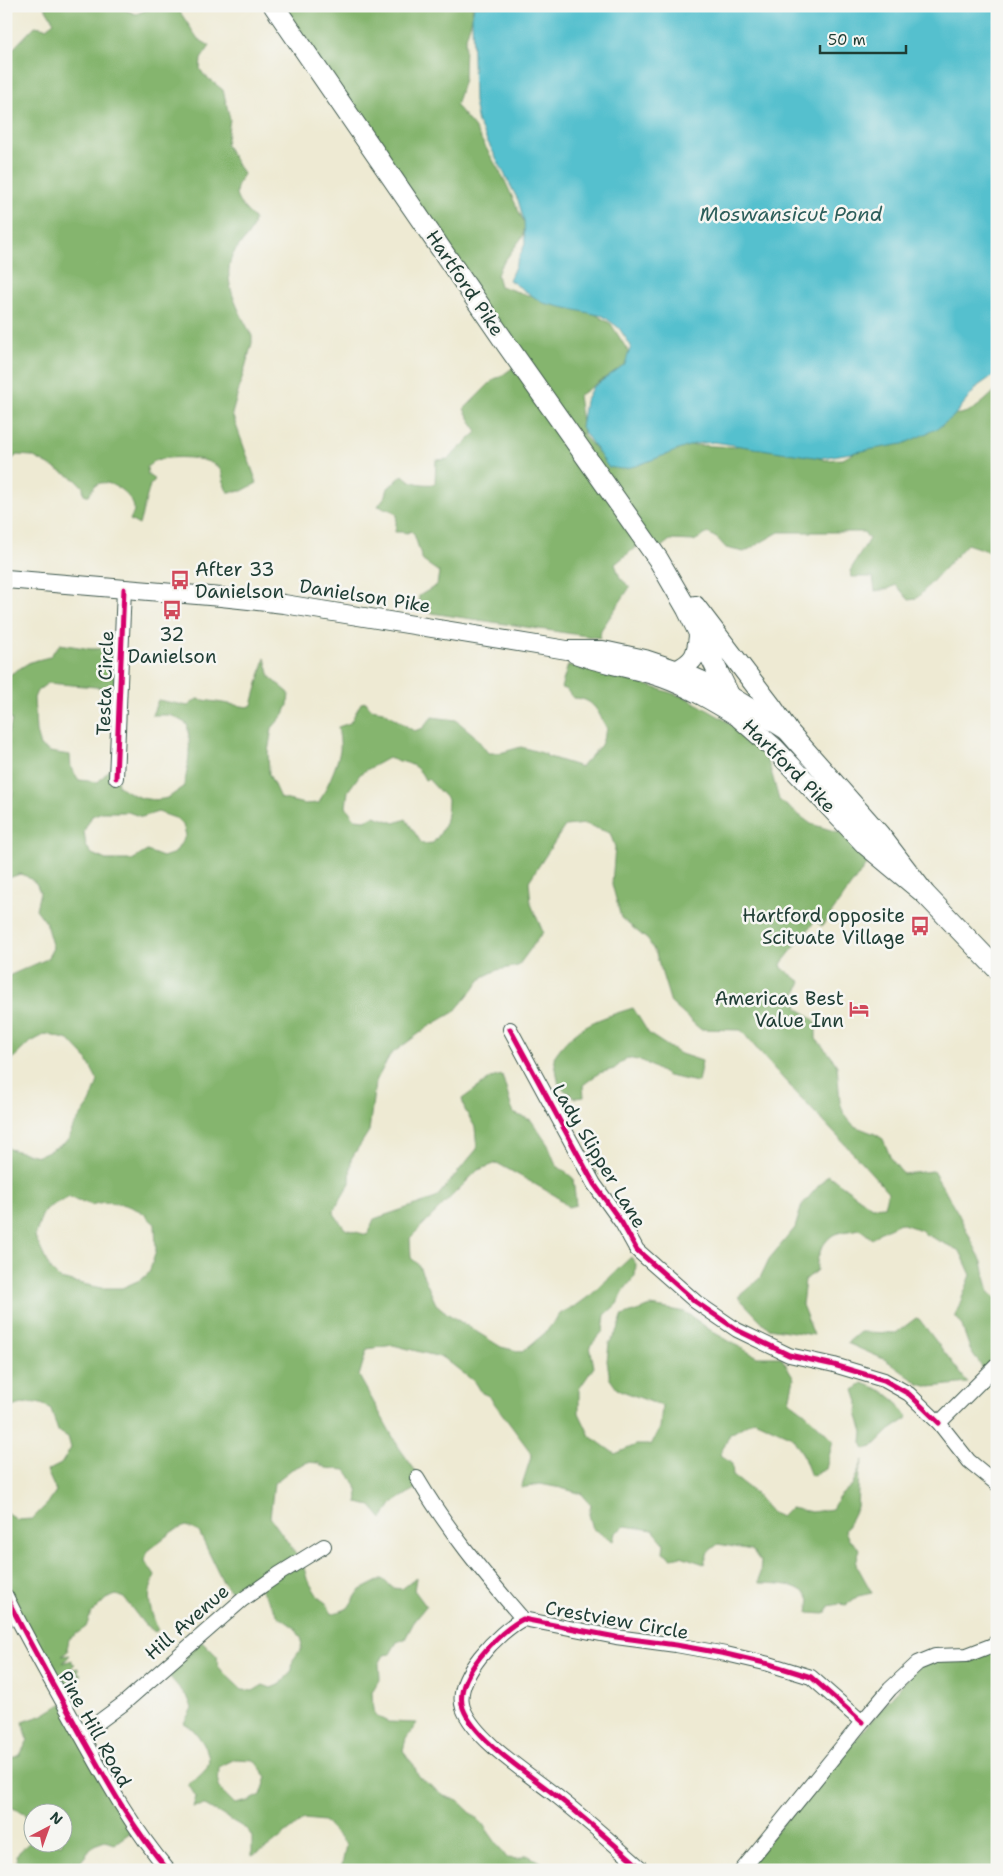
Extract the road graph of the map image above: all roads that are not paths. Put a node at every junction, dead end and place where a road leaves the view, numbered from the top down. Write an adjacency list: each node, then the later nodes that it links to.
1 (274, 6): 2 (highway, Hartford Pike)
2 (658, 559): 5 (highway, Hartford Pike); 10 (highway, Hartford Pike)
3 (6, 579): 4 (main road, Danielson Pike)
4 (124, 589): 6 (main road, Danielson Pike); 11 (street, Testa Circle)
5 (700, 636): 7 (highway); 8 (highway, Hartford Pike)
6 (566, 650): 7 (main road, Danielson Pike); 9 (main road, Danielson Pike)
7 (678, 670): 8 (main road, Danielson Pike)
8 (729, 694): 9 (highway, Hartford Pike); 10 (main road, Danielson Pike)
9 (741, 719): 12 (highway, Hartford Pike)
10 (789, 732): 12 (highway, Hartford Pike)
11 (116, 778)
12 (925, 894): 13 (highway, Hartford Pike)
13 (992, 964)
14 (510, 1029): 16 (street, Lady Slipper Lane)
15 (997, 1365): 16 (street)
16 (939, 1424): 18 (street, Lady Slipper Lane)
17 (417, 1478): 21 (street)
18 (997, 1484)
19 (324, 1546): 24 (street, Hill Avenue)
20 (6, 1596): 24 (street, Pine Hill Road)
21 (523, 1619): 23 (street, Crestview Circle); 26 (street, Crestview Circle)
22 (997, 1641): 23 (street)
23 (862, 1722): 27 (street)
24 (81, 1735): 25 (street, Pine Hill Road)
25 (168, 1870)
26 (643, 1870)
27 (742, 1870)

